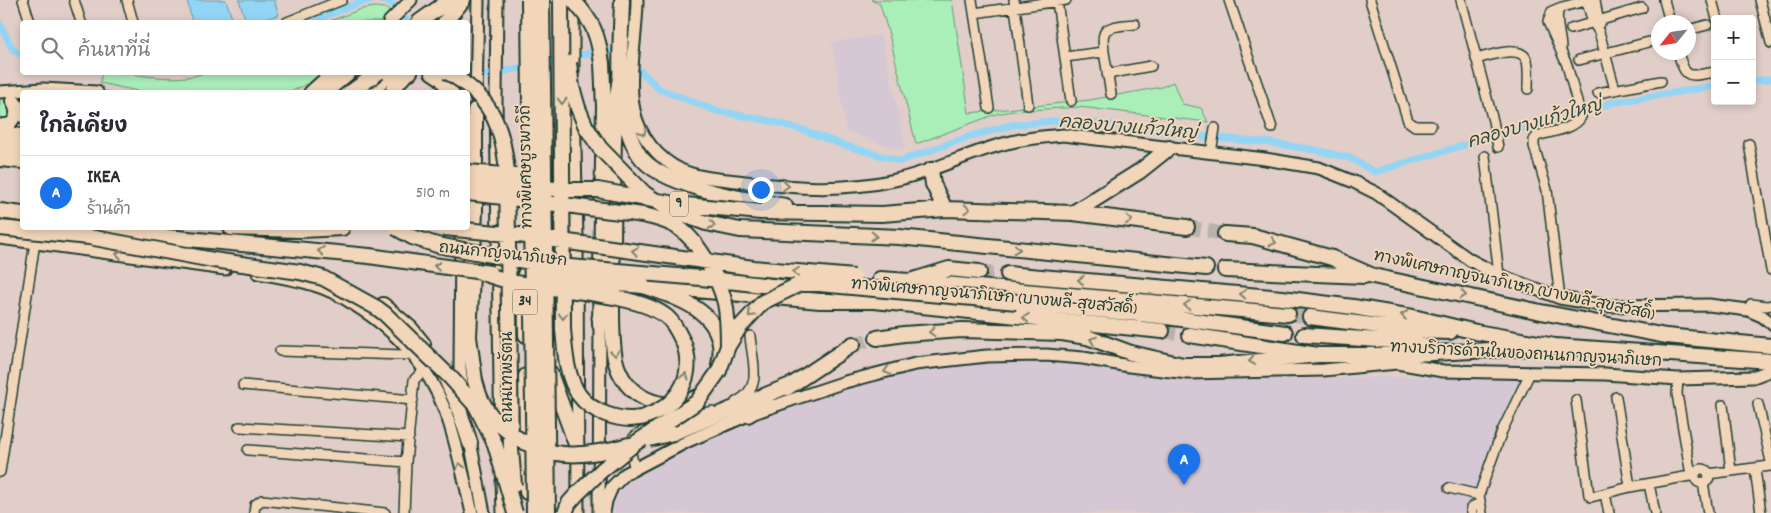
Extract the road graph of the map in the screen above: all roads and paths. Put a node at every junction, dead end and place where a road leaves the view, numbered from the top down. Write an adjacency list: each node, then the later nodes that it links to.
1 (23, 0): 32 (street)
2 (74, 0): 33 (street)
3 (128, 0): 34 (street)
4 (342, 0): 35 (street)
5 (411, 0): 36 (main road)
6 (450, 0): 37 (highway)
7 (463, 0): 38 (highway)
8 (478, 0): 86 (main road)
9 (497, 0): 199 (main road, ถนนเทพรัตน / 34)
10 (528, 0): 201 (highway, ถนนเทพรัตน / 34, bridge); 202 (highway, ทางพิเศษบูรพาวิถี, bridge)
11 (542, 0): 203 (highway, ทางพิเศษบูรพาวิถี, bridge)
12 (547, 0): 163 (highway, 34)
13 (561, 0): 131 (highway, one-way to 131, bridge)
14 (568, 0): 127 (highway, one-way to 127, bridge)
15 (573, 0): 125 (main road); 145 (highway, bridge)
16 (622, 0): 64 (highway)
17 (637, 0): 104 (main road, one-way to 104)
18 (972, 0): 29 (street)
19 (1228, 0): 91 (street)
20 (1370, 0): 89 (street)
21 (1461, 0): 49 (street)
22 (1589, 0): 39 (street); 139 (street)
23 (1664, 0): 30 (street)
24 (1712, 0): 31 (street)
25 (1760, 0): 45 (street)
26 (1061, 1): 27 (street); 48 (street)
27 (1014, 4): 29 (street); 84 (street)
28 (1642, 8): 39 (street)
29 (974, 13): 85 (street)
30 (1668, 15)
31 (1716, 15)
32 (29, 20)
33 (80, 20)
34 (133, 20)
35 (292, 20)
36 (391, 20)
37 (422, 20)
38 (447, 20)
39 (1597, 21): 43 (street); 47 (street)
40 (1135, 24): 46 (street)
41 (1707, 25): 42 (street)
42 (1696, 28)
43 (1571, 29)
44 (1649, 42): 47 (street)
45 (1771, 42)
46 (1104, 52): 48 (street); 54 (street)
47 (1605, 53): 50 (street); 67 (street)
48 (1064, 57): 83 (street)
49 (1476, 59): 66 (street); 96 (street)
50 (1579, 60)
51 (1680, 60): 53 (street)
52 (1151, 66): 54 (street)
53 (1711, 73)
54 (1107, 74): 81 (street)
55 (329, 75): 70 (main road)
56 (337, 75): 71 (highway)
57 (345, 75): 72 (highway)
58 (366, 75): 73 (highway, bridge)
59 (375, 75): 74 (highway, bridge)
60 (388, 75): 75 (highway)
61 (405, 75): 76 (highway)
62 (436, 75): 77 (highway)
63 (452, 75): 200 (highway, bridge)
64 (620, 77): 111 (highway); 137 (highway, one-way to 137)
65 (1662, 81): 67 (street)
66 (1528, 89)
67 (1615, 89): 80 (street)
68 (29, 90): 69 (main road)
69 (73, 90)
70 (312, 90)
71 (322, 90)
72 (327, 90)
73 (353, 90)
74 (355, 90)
75 (374, 90)
76 (393, 90)
77 (450, 90)
78 (20, 91): 79 (main road)
79 (0, 92): 82 (main road)
80 (1598, 93)
81 (1111, 94)
82 (12, 101): 87 (highway); 88 (main road)
83 (1071, 101)
84 (1028, 105)
85 (988, 108)
86 (475, 110): 95 (main road); 166 (highway, bridge)
87 (20, 112)
88 (0, 125)
89 (1431, 126)
90 (1215, 128): 100 (street)
91 (1272, 128)
92 (0, 134): 93 (highway)
93 (20, 136)
94 (1750, 144): 129 (street)
95 (470, 145)
96 (1498, 145)
97 (0, 146): 98 (highway)
98 (20, 146)
99 (1169, 148): 100 (main road); 104 (main road); 112 (highway)
100 (1211, 153): 133 (main road)
101 (1485, 156): 133 (street)
102 (0, 159): 103 (highway)
103 (18, 161)
104 (931, 170): 109 (highway)
105 (470, 172): 107 (highway, bridge)
106 (470, 181): 107 (highway, 9, bridge)
107 (598, 190): 111 (highway, 9, bridge)
108 (470, 193): 154 (highway, bridge)
109 (945, 209): 111 (highway); 112 (highway, one-way to 112)
110 (0, 211): 113 (highway)
111 (823, 212)
112 (1073, 213): 116 (highway, one-way to 116)
113 (20, 214)
114 (0, 224): 115 (highway)
115 (20, 226)
116 (1187, 226)
117 (0, 228): 200 (highway, bridge)
118 (50, 230): 122 (highway, ถนนกาญจนาภิเษก)
119 (400, 230): 138 (highway, bridge)
120 (461, 230): 176 (main road)
121 (465, 230): 135 (highway, ถนนกาญจนาภิเษก, one-way to 121, bridge)
122 (87, 234): 131 (highway, ถนนกาญจนาภิเษก, one-way to 122, bridge); 176 (highway)
123 (1225, 234): 134 (highway, ทางพิเศษกาญจนาภิเษก (บางพลี-สุขสวัสดิ์), one-way to 134)
124 (0, 238): 126 (main road)
125 (577, 239): 145 (main road); 177 (main road)
126 (35, 242): 159 (main road, one-way to 126); 183 (street)
127 (1206, 268)
128 (1225, 270): 134 (highway)
129 (1771, 270)
130 (979, 272): 136 (highway, ทางพิเศษกาญจนาภิเษก (บางพลี-สุขสวัสดิ์))
131 (482, 273): 137 (highway, ถนนกาญจนาภิเษก, bridge)
132 (1008, 274): 147 (highway, ทางพิเศษกาญจนาภิเษก (บางพลี-สุขสวัสดิ์), one-way to 132)
133 (1499, 275): 139 (main road)
134 (1373, 276): 155 (highway, ทางพิเศษกาญจนาภิเษก (บางพลี-สุขสวัสดิ์), one-way to 155)
135 (880, 279): 136 (highway, ทางพิเศษกาญจนาภิเษก (บางพลี-สุขสวัสดิ์))
136 (910, 281): 142 (highway, one-way to 136)
137 (643, 286): 138 (highway, ถนนกาญจนาภิเษก)
138 (763, 290): 146 (highway, ทางพิเศษกาญจนาภิเษก (บางพลี-สุขสวัสดิ์), one-way to 138)
139 (1560, 298): 141 (main road)
140 (1771, 304): 141 (street)
141 (1748, 310): 144 (main road)
142 (1288, 314)
143 (1310, 317): 147 (highway)
144 (1771, 323)
145 (600, 325): 206 (main road)
146 (1162, 331)
147 (1476, 332): 156 (highway, ทางพิเศษกาญจนาภิเษก (บางพลี-สุขสวัสดิ์))
148 (1285, 333): 154 (highway, ทางพิเศษกาญจนาภิเษก (บางพลี-สุขสวัสดิ์), one-way to 154, bridge)
149 (1304, 334): 158 (highway, ทางพิเศษกาญจนาภิเษก (บางพลี-สุขสวัสดิ์))
150 (1190, 335): 160 (highway, ทางพิเศษกาญจนาภิเษก (บางพลี-สุขสวัสดิ์))
151 (750, 336): 180 (street)
152 (877, 338): 160 (highway, one-way to 152)
153 (853, 344): 166 (highway)
154 (728, 346): 204 (highway, bridge)
155 (1771, 346)
156 (1562, 347): 158 (highway, ทางพิเศษกาญจนาภิเษก (บางพลี-สุขสวัสดิ์)); 161 (highway, ทางพิเศษกาญจนาภิเษก (บางพลี-สุขสวัสดิ์))
157 (280, 351): 159 (street)
158 (1441, 351): 160 (highway, ทางพิเศษกาญจนาภิเษก (บางพลี-สุขสวัสดิ์))
159 (412, 352): 162 (main road)
160 (1318, 355)
161 (1770, 368): 165 (main road, ทางบริการด้านในของถนนกาญจนาภิเษก)
162 (426, 371): 169 (street); 197 (main road, one-way to 162)
163 (550, 373): 177 (highway); 203 (highway, 34)
164 (1530, 373): 165 (main road, ทางบริการด้านในของถนนกาญจนาภิเษก); 173 (main road, ทางบริการด้านในของถนนกาญจนาภิเษก, one-way to 173); 191 (street)
165 (1678, 380): 185 (street)
166 (793, 384): 173 (highway)
167 (243, 385): 169 (street)
168 (1616, 397): 189 (street)
169 (413, 400): 175 (street)
170 (1576, 400): 190 (street)
171 (1758, 404): 181 (street)
172 (1722, 405): 182 (street)
173 (748, 415): 180 (main road, ทางบริการด้านในของถนนกาญจนาภิเษก)
174 (240, 427): 175 (street)
175 (409, 437): 179 (street)
176 (470, 443): 198 (main road)
177 (577, 447): 205 (main road)
178 (248, 450): 179 (street)
179 (406, 462): 196 (street)
180 (635, 469): 207 (main road, ทางบริการด้านในของถนนกาญจนาภิเษก)
181 (1755, 469): 182 (street); 212 (street)
182 (1731, 471): 184 (street)
183 (0, 472)
184 (1708, 474): 185 (street); 186 (street)
185 (1693, 475): 186 (street); 187 (street)
186 (1703, 482): 211 (street)
187 (1649, 484): 189 (street); 210 (street)
188 (1449, 488): 191 (street)
189 (1630, 488): 190 (street)
190 (1605, 494): 209 (street)
191 (1479, 495): 193 (street)
192 (330, 510): 194 (street); 195 (street)
193 (1482, 510): 208 (street)
194 (254, 513)
195 (385, 513)
196 (404, 513)
197 (472, 513)
198 (484, 513)
199 (502, 513)
200 (516, 513)
201 (528, 513)
202 (534, 513)
203 (550, 513)
204 (565, 513)
205 (578, 513)
206 (599, 513)
207 (604, 513)
208 (1472, 513)
209 (1609, 513)
210 (1656, 513)
211 (1708, 513)
212 (1761, 513)

